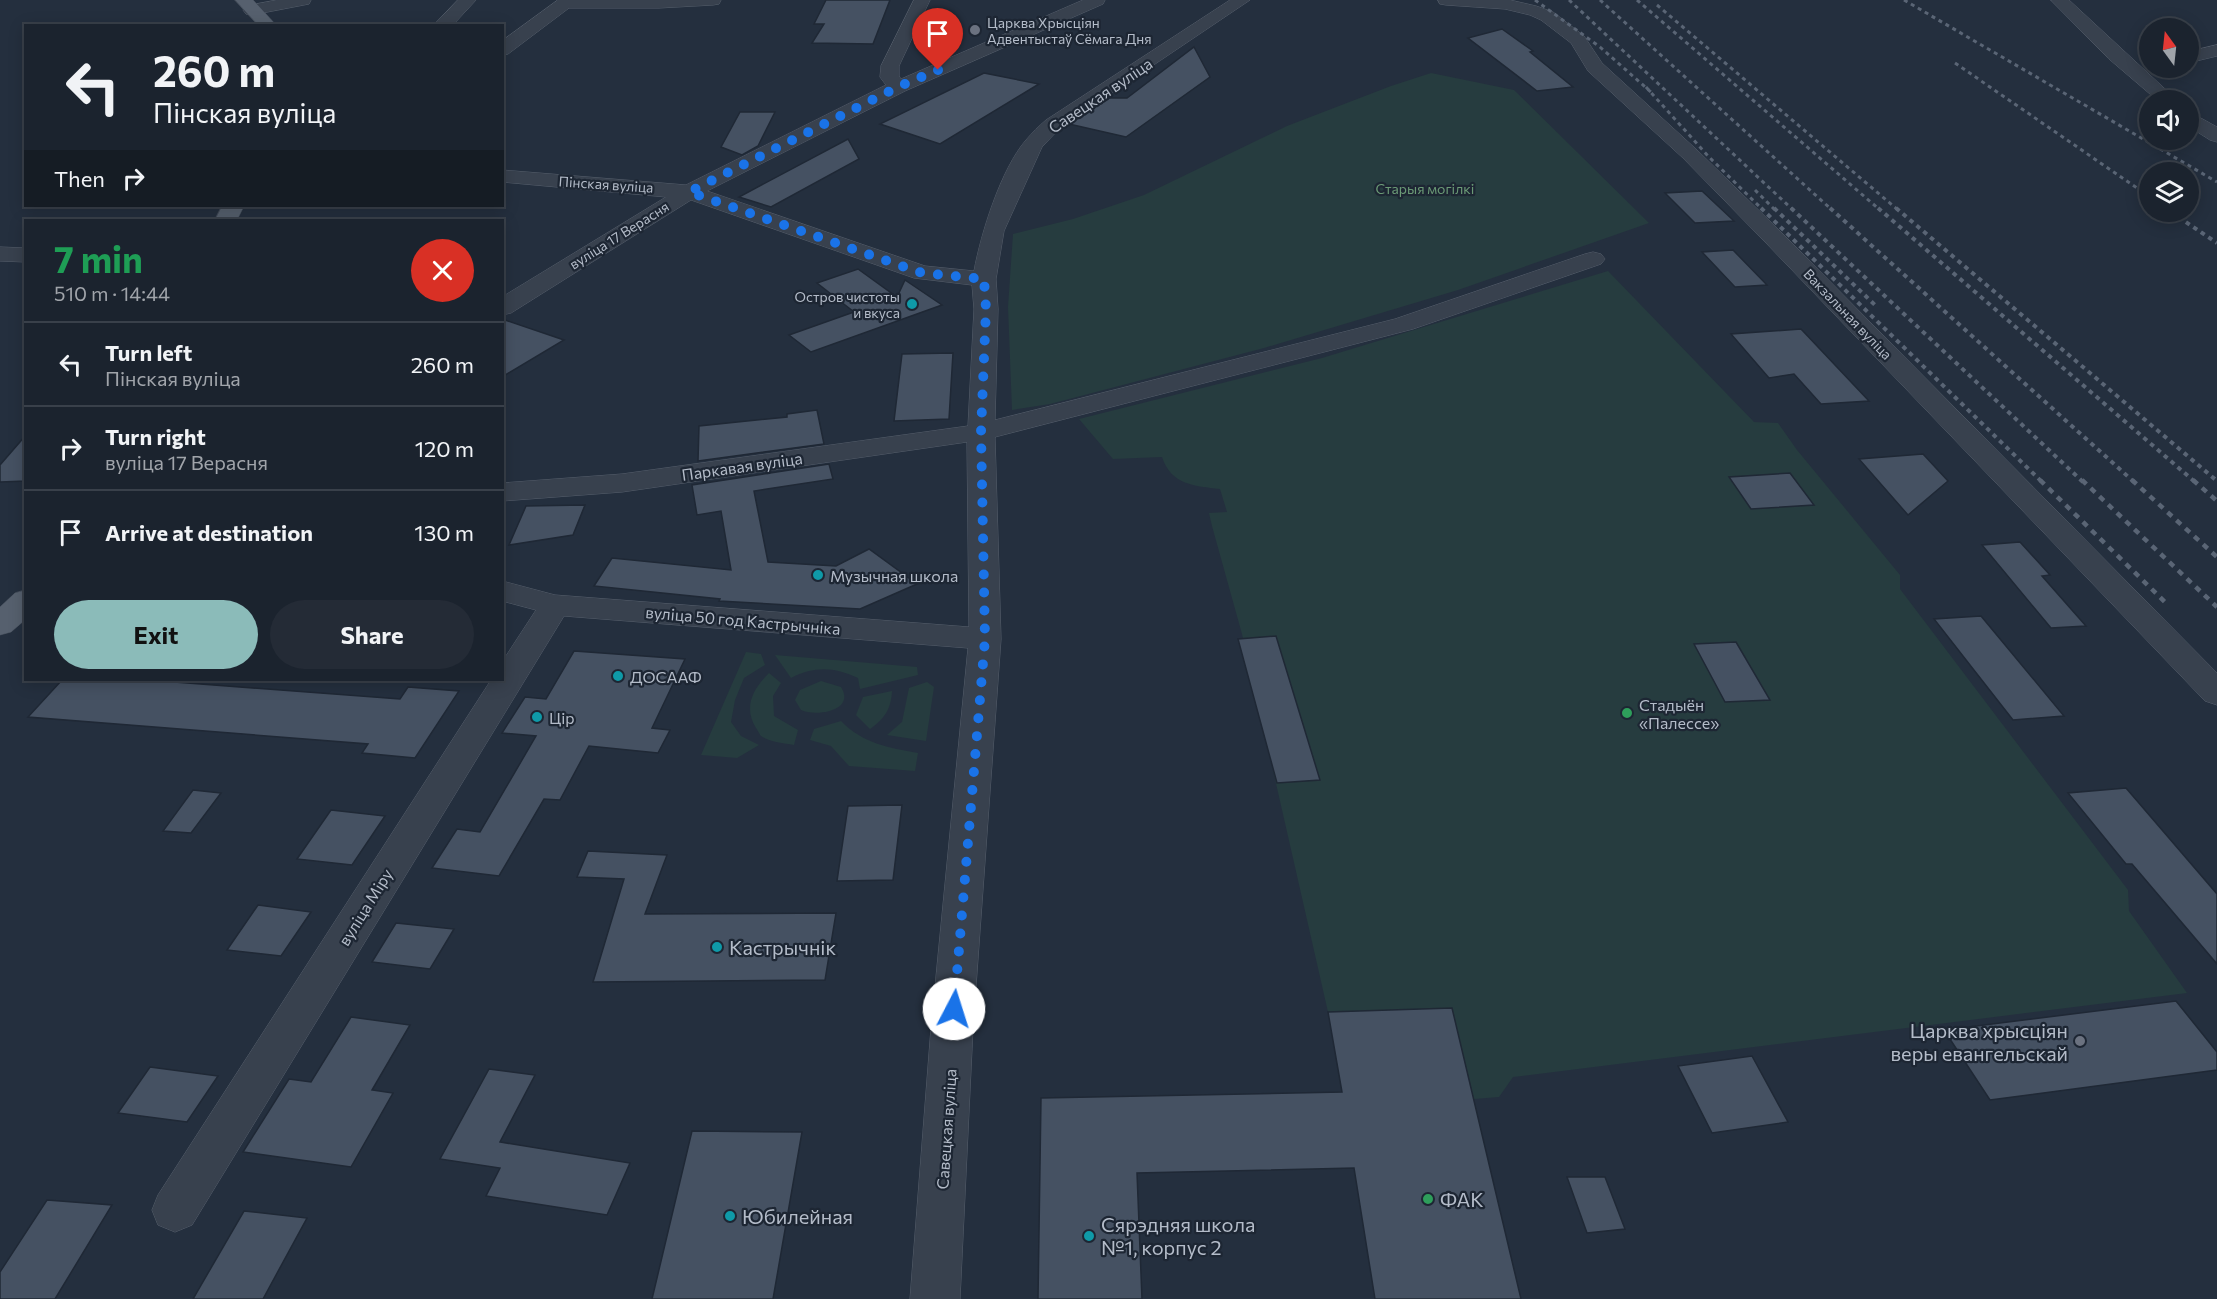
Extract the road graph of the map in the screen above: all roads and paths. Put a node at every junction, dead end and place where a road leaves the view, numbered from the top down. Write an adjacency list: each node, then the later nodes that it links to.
1 (303, 0): 10 (street)
2 (468, 0): 12 (street)
3 (714, 0): 9 (street)
4 (922, 0): 18 (street)
5 (1097, 0): 18 (street, вуліца 17 Верасня)
6 (1242, 0): 27 (street, Савецкая вуліца)
7 (1446, 0): 36 (street, Вакзальная вуліца)
8 (2059, 0): 16 (street)
9 (567, 2): 13 (street)
10 (248, 5): 11 (main road)
11 (267, 24)
12 (443, 24)
13 (504, 49)
14 (2217, 50): 15 (street)
15 (2199, 55)
16 (2139, 67)
17 (2149, 78): 19 (street)
18 (898, 87): 23 (street, вуліца 17 Верасня)
19 (2159, 90)
20 (2199, 124): 21 (street)
21 (2217, 136)
22 (504, 176): 23 (street, Пінская вуліца)
23 (689, 192): 27 (street, Пінская вуліца); 28 (street, вуліца 17 Верасня)
24 (0, 254): 25 (street)
25 (24, 255)
26 (1593, 259): 29 (street, Паркавая вуліца)
27 (984, 279): 29 (street, Савецкая вуліца)
28 (504, 307)
29 (981, 432): 30 (street, Паркавая вуліца); 35 (street, Савецкая вуліца)
30 (504, 492)
31 (504, 592): 33 (street, вуліца 50 год Кастрычніка)
32 (24, 602): 34 (main road)
33 (555, 605): 35 (street, вуліца 50 год Кастрычніка); 37 (street, вуліца Міру)
34 (0, 624)
35 (985, 639): 38 (street, Савецкая вуліца)
36 (2217, 693)
37 (175, 1210)
38 (934, 1299)

